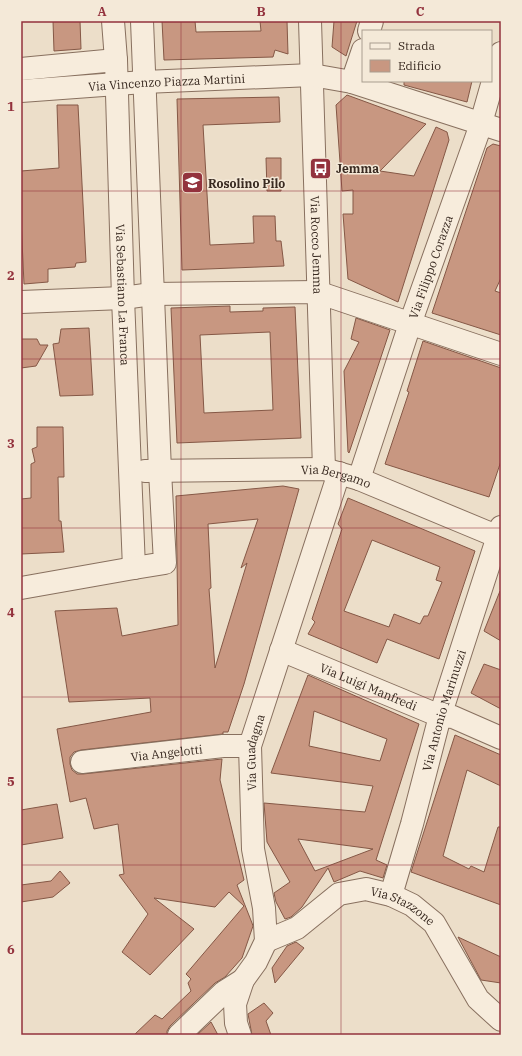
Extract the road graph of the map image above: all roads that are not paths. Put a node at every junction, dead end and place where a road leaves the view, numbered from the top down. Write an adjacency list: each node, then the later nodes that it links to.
1 (113, 21): 6 (street, Via Sebastiano La Franca)
2 (142, 21): 9 (street)
3 (310, 21): 8 (street, Via Rocco Jemma)
4 (362, 53): 10 (street)
5 (501, 53): 13 (street, Via Filippo Corazza)
6 (116, 60): 7 (street, Via Vincenzo Piazza Martini); 11 (street, Via Sebastiano La Franca)
7 (21, 69)
8 (312, 75): 9 (street, Via Vincenzo Piazza Martini); 10 (street, Via Vincenzo Piazza Martini); 15 (street, Via Rocco Jemma)
9 (144, 82): 11 (street, Via Vincenzo Piazza Martini); 16 (street)
10 (352, 82): 13 (street, Via Vincenzo Piazza Martini)
11 (116, 85): 12 (street, Via Vincenzo Piazza Martini); 17 (street, Via Sebastiano La Franca)
12 (21, 91)
13 (481, 123): 14 (street, Via Vincenzo Piazza Martini); 19 (street, Via Filippo Corazza)
14 (501, 130)
15 (317, 292): 16 (street); 19 (street); 23 (street, Via Rocco Jemma)
16 (152, 294): 17 (street); 22 (street)
17 (122, 298): 18 (street); 21 (street, Via Sebastiano La Franca)
18 (21, 302)
19 (410, 324): 20 (street); 23 (street, Via Filippo Corazza)
20 (501, 354)
21 (130, 471): 22 (street, Via Bergamo); 25 (street, Via Sebastiano La Franca)
22 (160, 471): 23 (street, Via Bergamo); 25 (street)
23 (340, 474): 24 (street, Via Bergamo); 27 (street, Via Guadagna)
24 (500, 534): 28 (street, Via Antonio Marinuzzi)
25 (134, 568): 26 (street)
26 (21, 588)
27 (281, 650): 28 (street, Via Luigi Manfredi); 30 (street, Via Guadagna)
28 (440, 716): 29 (street, Via Luigi Manfredi); 32 (street, Via Antonio Marinuzzi)
29 (501, 738)
30 (250, 746): 31 (street, Via Angelotti); 33 (street, Via Guadagna)
31 (82, 762)
32 (391, 895): 33 (street, Via Stazzone); 35 (street, Via Stazzone)
33 (266, 941): 34 (street, Via Guadagna)
34 (243, 980): 36 (street); 37 (street, Via Guadagna)
35 (501, 1020)
36 (179, 1035)
37 (240, 1035)

